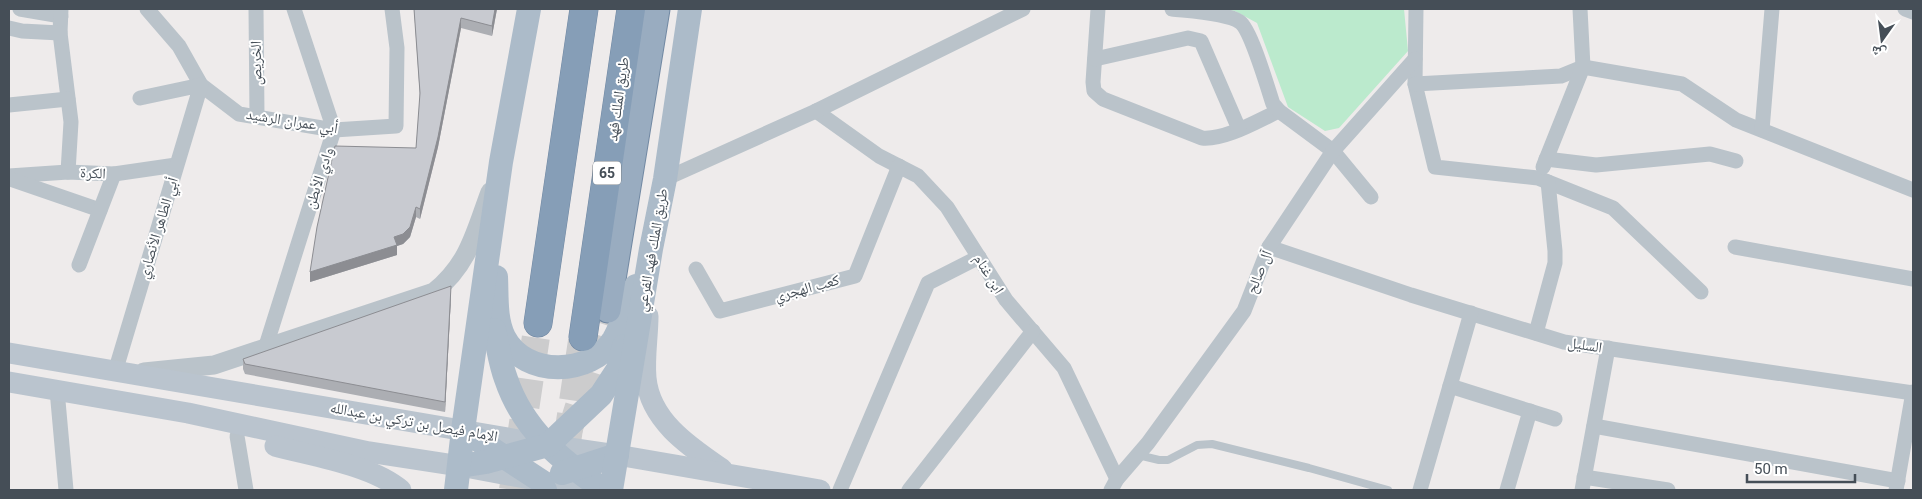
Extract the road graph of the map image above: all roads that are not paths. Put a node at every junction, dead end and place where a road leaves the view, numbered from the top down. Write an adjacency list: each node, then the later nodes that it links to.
1 (20, 9): 18 (street)
2 (147, 9): 26 (street, أبي عمران الرشيد)
3 (256, 9): 32 (street, الخريص)
4 (294, 9): 34 (street, وادي الأبطن)
5 (392, 9): 34 (street, أبي عمران الرشيد)
6 (529, 9): 39 (main road)
7 (583, 9): 61 (highway)
8 (631, 9): 64 (highway, طريق الملك فهد / 65)
9 (658, 9): 59 (highway)
10 (690, 9): 45 (main road, طريق الملك فهد الفرعي)
11 (1023, 9): 30 (street)
12 (1098, 9): 22 (street)
13 (1172, 9): 31 (street)
14 (1416, 9): 23 (street)
15 (1580, 9): 24 (street)
16 (1772, 9): 35 (street)
17 (1905, 9): 19 (street)
18 (61, 12): 21 (street)
19 (1913, 12)
20 (9, 28): 21 (street)
21 (60, 33): 28 (street)
22 (1095, 58): 33 (street); 33 (street)
23 (1415, 59): 25 (street); 36 (street, آل صالح)
24 (1583, 68): 25 (street); 35 (street); 37 (street)
25 (1415, 84): 46 (street)
26 (200, 85): 27 (street); 32 (street, أبي عمران الرشيد); 40 (street, أبي الطاهر الأنصاري)
27 (140, 98)
28 (68, 99): 29 (street); 42 (street)
29 (9, 104)
30 (816, 111): 41 (street, ابن غنام); 45 (street)
31 (1279, 111): 33 (street); 36 (street)
32 (257, 116): 34 (street, أبي عمران الرشيد)
33 (1239, 129)
34 (334, 130): 66 (street, وادي الأبطن)
35 (1762, 130): 47 (street)
36 (1333, 152): 48 (street); 51 (street, آل صالح)
37 (1546, 159): 38 (street); 46 (street)
38 (1736, 161)
39 (501, 162): 50 (main road); 66 (street)
40 (176, 165): 43 (street, الكرة); 68 (street, أبي الطاهر الأنصاري)
41 (899, 166): 54 (street, ابن غنام); 56 (street, كعب الهجري)
42 (68, 172): 43 (street, الكرة); 44 (street, الكرة)
43 (114, 174): 49 (street)
44 (9, 178): 49 (street)
45 (665, 179): 53 (main road, طريق الملك فهد الفرعي)
46 (1543, 180): 58 (street); 63 (street)
47 (1913, 190)
48 (1371, 197)
49 (100, 210): 55 (street)
50 (493, 226): 53 (main road); 77 (main road); 79 (main road)
51 (1269, 247): 60 (street, السليل); 80 (street, آل صالح)
52 (1735, 247): 57 (street)
53 (651, 250): 79 (main road); 81 (main road, طريق الملك فهد الفرعي); 85 (main road)
54 (979, 257): 62 (street, ابن غنام); 98 (street)
55 (79, 265)
56 (696, 269)
57 (1913, 279)
58 (1702, 292)
59 (608, 310)
60 (1471, 313): 63 (street, السليل); 70 (street)
61 (538, 323)
62 (1033, 331): 86 (street, ابن غنام); 99 (street)
63 (1536, 333): 65 (street, السليل)
64 (583, 337)
65 (1608, 348): 72 (street, السليل); 76 (street)
66 (265, 349): 68 (street)
67 (9, 353): 68 (main road, الإمام فيصل بن تركي بن عبدالله)
68 (120, 373): 77 (main road, الإمام فيصل بن تركي بن عبدالله)
69 (9, 382): 71 (main road)
70 (1450, 386): 73 (street); 101 (street)
71 (57, 390): 74 (main road); 90 (street)
72 (1913, 393): 88 (street)
73 (1530, 411): 75 (street); 102 (street)
74 (188, 414): 78 (main road); 83 (main road)
75 (1555, 419)
76 (1594, 426): 87 (street); 88 (street)
77 (463, 430): 79 (main road, الإمام فيصل بن تركي بن عبدالله); 82 (main road); 83 (main road)
78 (237, 436): 91 (street); 92 (main road)
79 (548, 445): 81 (main road, الإمام فيصل بن تركي بن عبدالله); 82 (main road); 84 (main road)
80 (1138, 454): 86 (street, آل صالح); 100 (lane)
81 (617, 455): 84 (main road); 85 (main road, الإمام فيصل بن تركي بن عبدالله); 96 (main road, طريق الملك فهد الفرعي)
82 (503, 457): 83 (main road); 89 (main road)
83 (460, 466): 89 (main road); 93 (main road)
84 (573, 468): 89 (main road); 95 (main road)
85 (728, 474): 97 (main road, الإمام فيصل بن تركي بن عبدالله)
86 (1114, 484)
87 (1583, 484): 103 (street)
88 (1897, 486)
89 (538, 487): 94 (main road)
90 (66, 490)
91 (246, 490)
92 (401, 490)
93 (456, 490)
94 (590, 490)
95 (604, 490)
96 (611, 490)
97 (820, 490)
98 (840, 490)
99 (909, 490)
100 (1388, 490)
101 (1420, 490)
102 (1507, 490)
103 (1668, 490)

